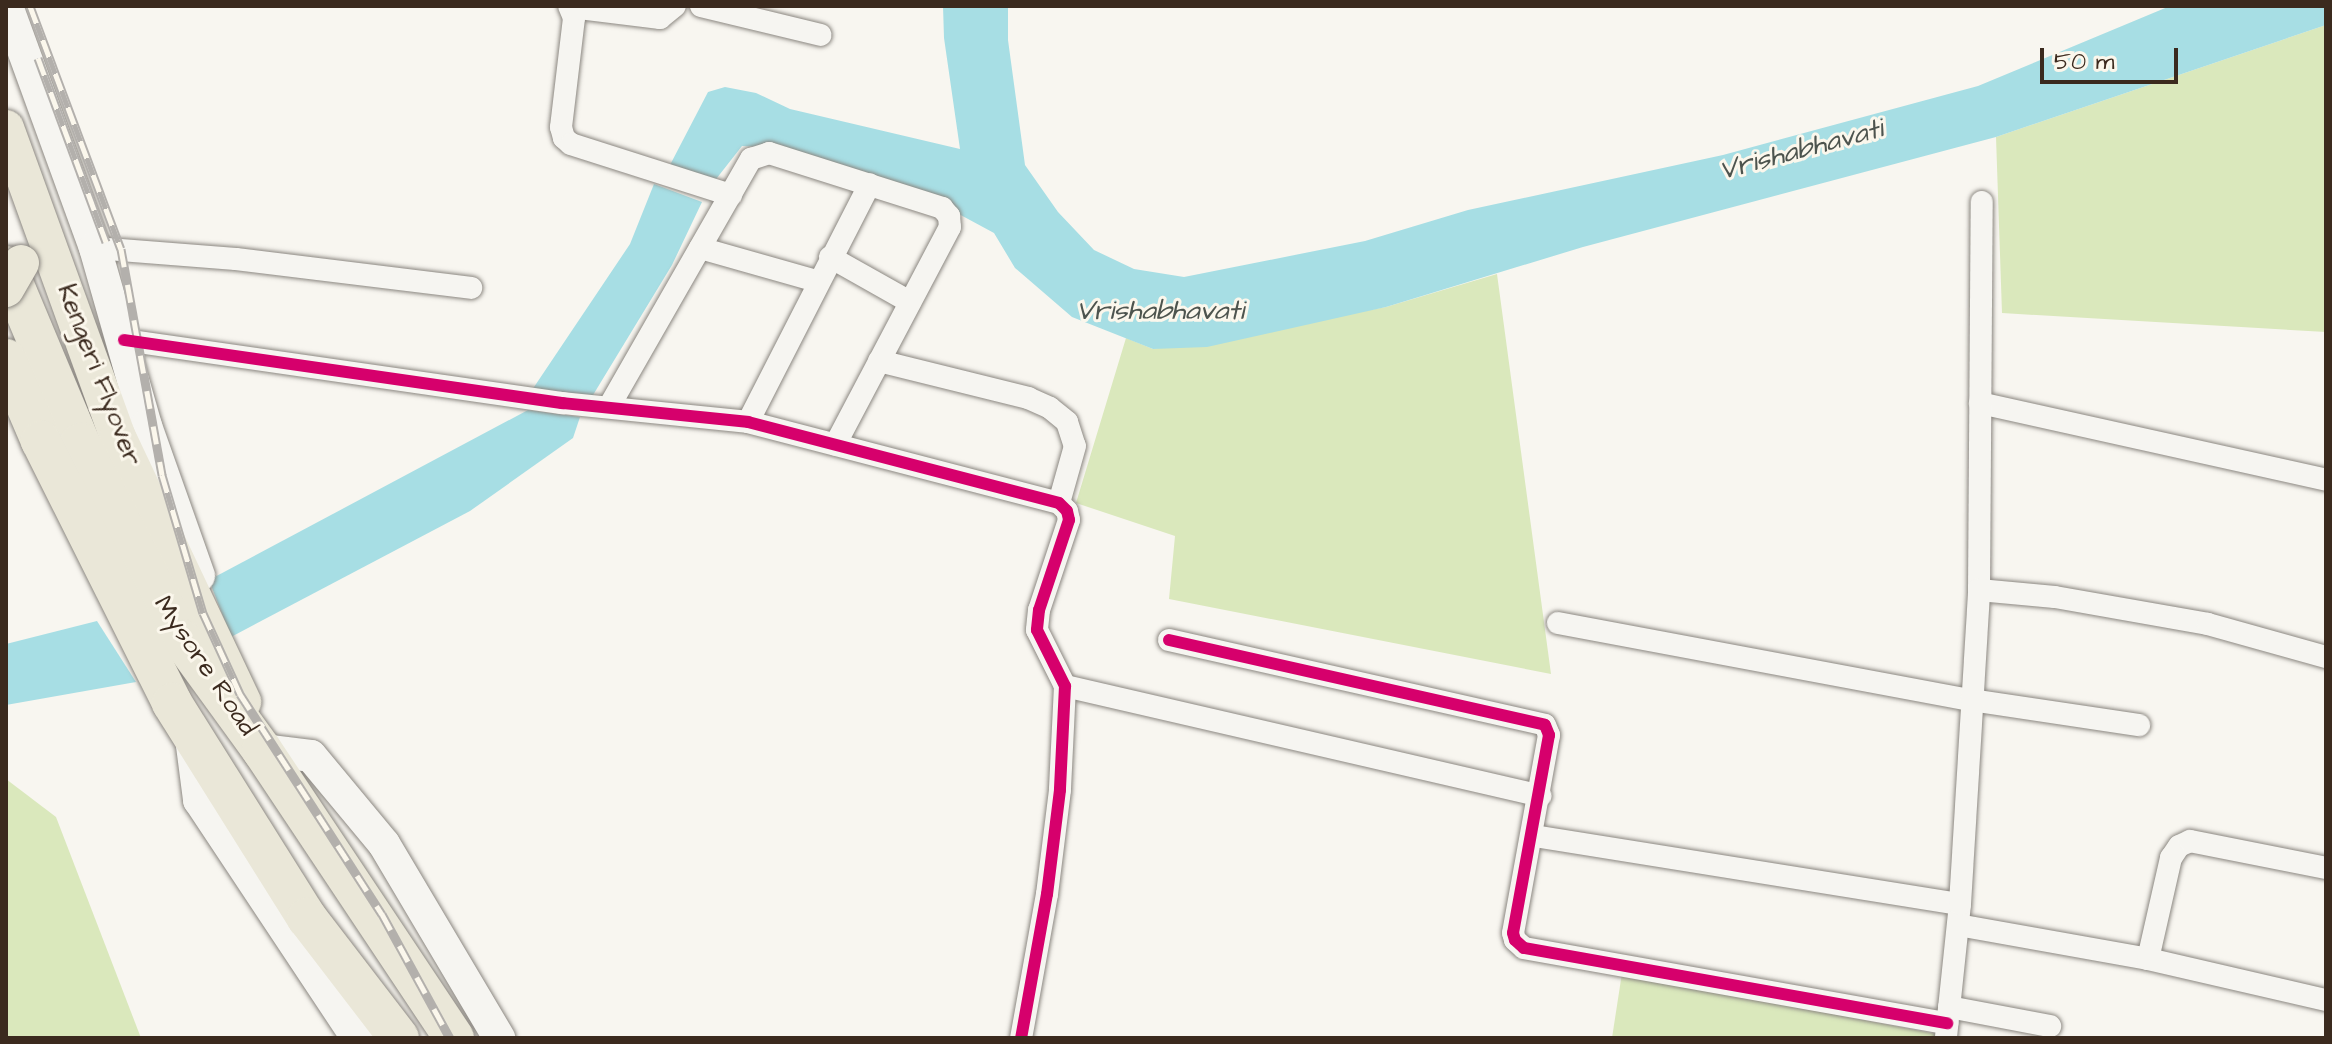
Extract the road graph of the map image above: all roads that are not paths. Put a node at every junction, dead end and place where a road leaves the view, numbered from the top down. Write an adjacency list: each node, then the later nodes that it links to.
1 (7, 6): 11 (street)
2 (570, 6): 3 (street); 8 (street)
3 (675, 6)
4 (701, 6): 5 (street)
5 (821, 35)
6 (6, 128): 33 (main road, Kengeri Flyover)
7 (870, 184): 8 (street); 13 (street); 18 (street)
8 (722, 192): 12 (street)
9 (6, 193): 17 (main road, Kengeri Flyover, bridge)
10 (1982, 202): 22 (street)
11 (95, 248): 16 (street); 19 (street)
12 (700, 248): 15 (street); 23 (street)
13 (830, 257): 15 (street); 18 (street)
14 (6, 266): 31 (highway, Mysore Road)
15 (817, 281): 25 (street)
16 (471, 288)
17 (6, 289)
18 (910, 302): 21 (street)
19 (124, 340): 23 (street); 33 (street)
20 (6, 359): 26 (highway, Mysore Road)
21 (879, 361): 27 (street); 29 (street)
22 (1980, 403): 28 (street); 30 (street)
23 (610, 405): 25 (street)
24 (6, 409): 26 (main road)
25 (748, 422): 27 (street)
26 (41, 441): 31 (highway, Mysore Road)
27 (835, 445): 29 (street)
28 (2326, 480)
29 (1059, 503): 36 (street)
30 (1979, 590): 35 (street); 37 (street)
31 (144, 608): 33 (highway, Mysore Road)
32 (1558, 623): 37 (street)
33 (188, 640): 39 (highway, Mysore Road); 40 (highway, Mysore Road)
34 (1169, 640): 41 (street)
35 (2326, 657)
36 (1065, 686): 41 (street); 53 (street)
37 (1971, 700): 38 (street); 44 (street)
38 (2139, 725)
39 (191, 734): 49 (street); 50 (highway, Mysore Road)
40 (262, 750): 51 (highway, Mysore Road); 52 (street)
41 (1540, 796): 42 (street)
42 (1534, 836): 44 (street); 47 (street)
43 (2326, 868): 45 (street)
44 (1959, 914): 45 (street); 47 (street)
45 (2148, 959): 46 (street)
46 (2325, 996)
47 (1947, 1023): 48 (street)
48 (2050, 1026)
49 (357, 1038)
50 (399, 1038)
51 (454, 1038)
52 (499, 1038)
53 (1021, 1038)

